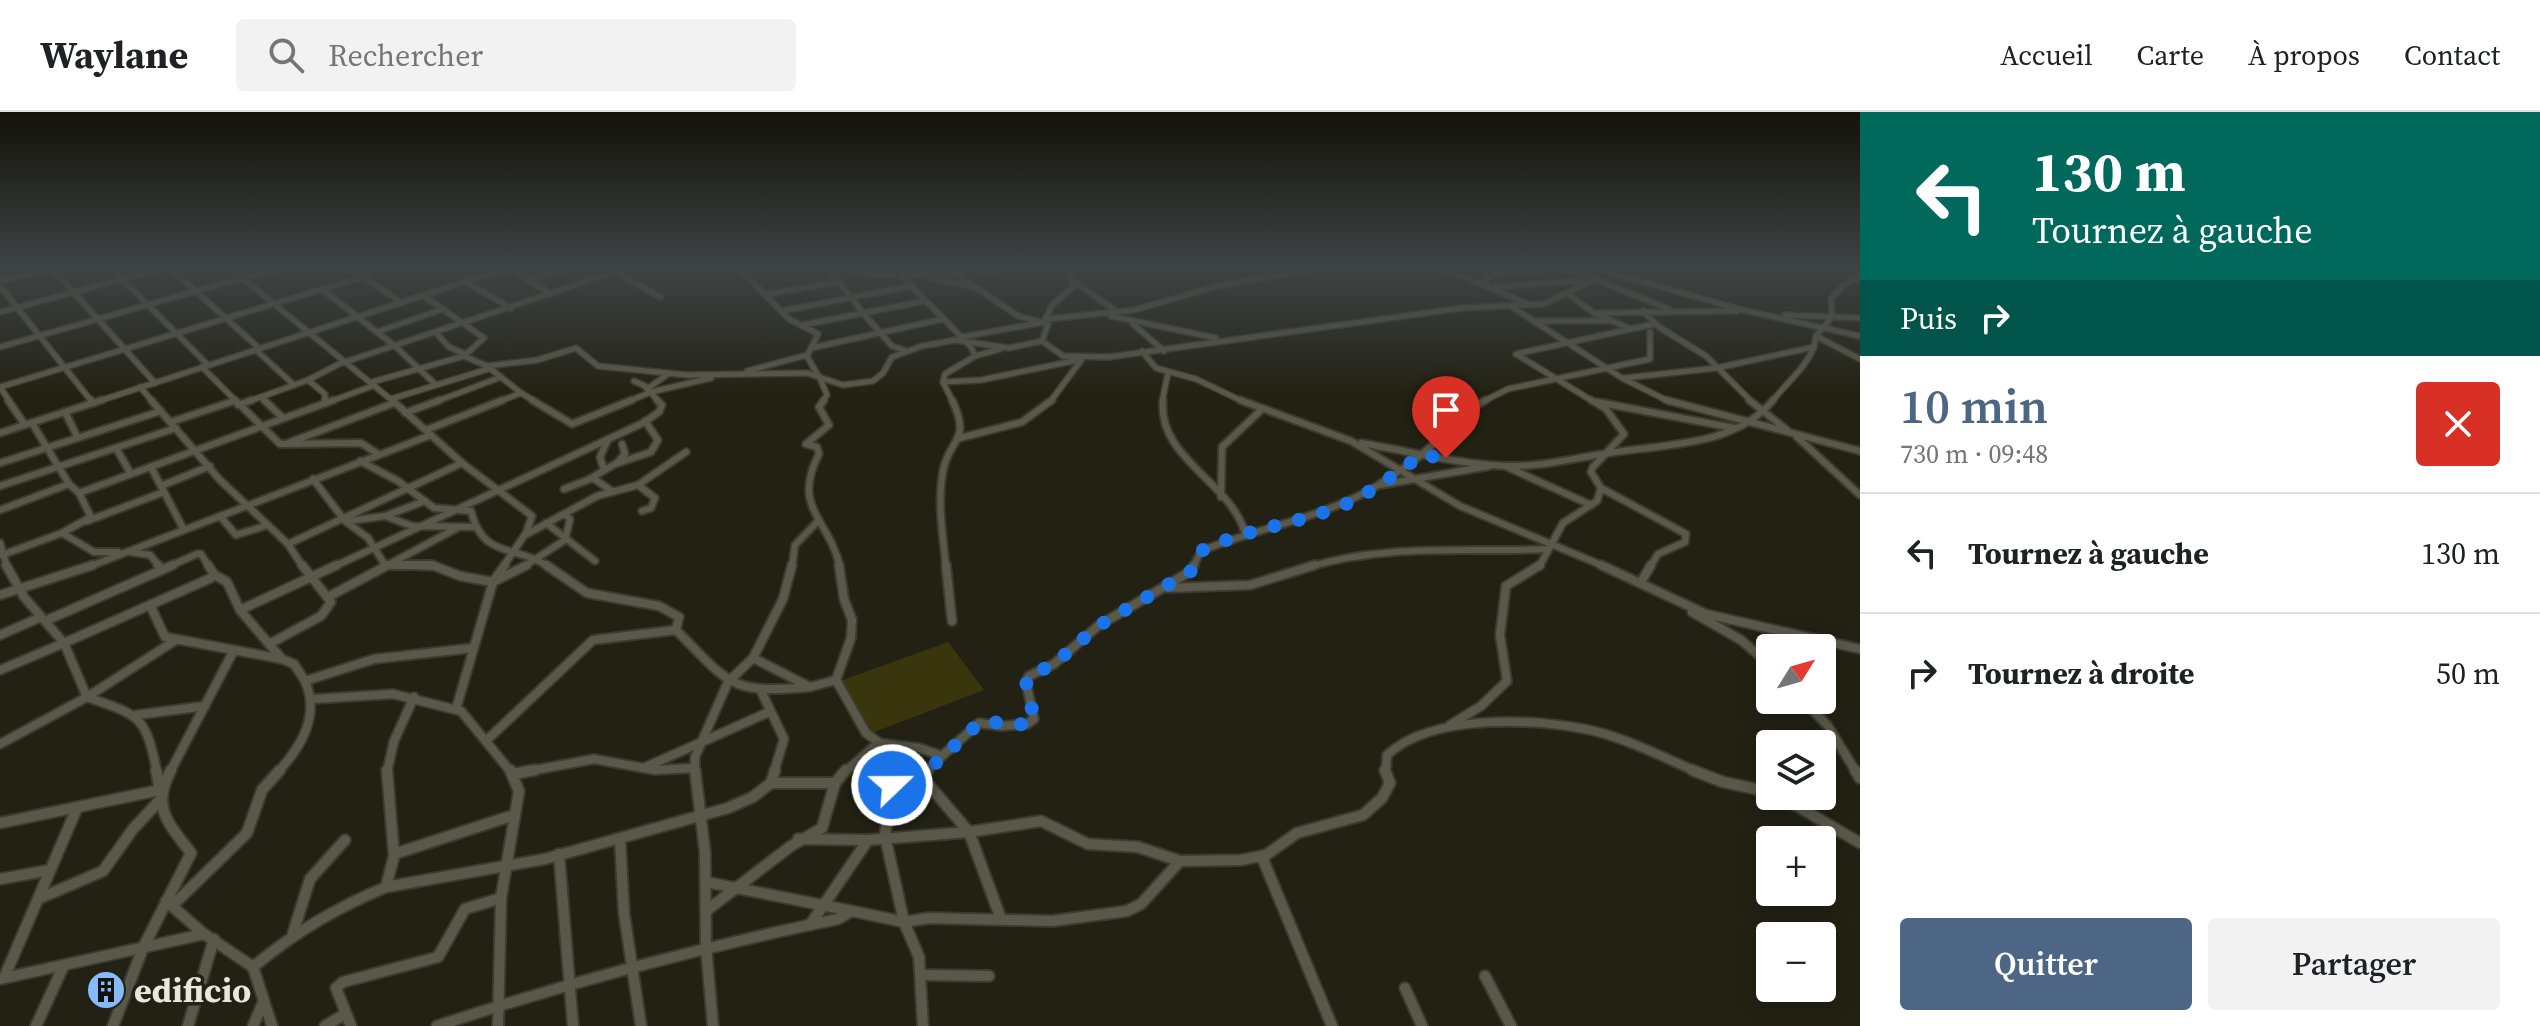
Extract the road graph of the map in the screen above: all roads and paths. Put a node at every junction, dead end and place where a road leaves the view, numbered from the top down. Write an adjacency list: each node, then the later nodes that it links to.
1 (19, 311): 57 (street)
2 (90, 311): 37 (street)
3 (128, 311): 37 (street)
4 (154, 311): 53 (street)
5 (218, 311): 35 (street)
6 (251, 311): 35 (street)
7 (283, 311): 50 (street)
8 (350, 311): 33 (street)
9 (378, 311): 33 (street)
10 (438, 311): 51 (street)
11 (445, 311): 44 (street)
12 (503, 311): 44 (street)
13 (782, 311): 46 (street)
14 (861, 311): 29 (street)
15 (875, 311): 29 (street)
16 (935, 311): 38 (street)
17 (1011, 311): 39 (street)
18 (1049, 311): 39 (street)
19 (1122, 311): 28 (street)
20 (1437, 311): 63 (street)
21 (1516, 311): 42 (street)
22 (1591, 311): 31 (street)
23 (1643, 311): 24 (street); 31 (street); 45 (street)
24 (1654, 311)
25 (1724, 311): 26 (street)
26 (1751, 311): 32 (street)
27 (1832, 311): 34 (street)
28 (1117, 312): 30 (street); 40 (street)
29 (863, 313): 46 (street); 55 (street)
30 (1093, 313): 39 (street); 40 (street)
31 (1594, 313): 43 (street)
32 (1771, 315): 34 (street); 47 (street)
33 (358, 317): 50 (street); 51 (street)
34 (1832, 317): 36 (street); 47 (street)
35 (226, 318): 53 (street); 72 (street)
36 (1860, 318)
37 (98, 319): 57 (street); 71 (street)
38 (943, 319): 55 (street); 62 (street)
39 (1045, 320): 62 (street); 65 (street)
40 (1128, 320): 63 (street); 75 (street)
41 (1574, 320): 42 (street); 43 (street); 60 (street)
42 (1533, 321): 64 (street)
43 (1609, 321): 48 (street)
44 (464, 324): 54 (street); 76 (street)
45 (1654, 324): 48 (street); 56 (street)
46 (801, 325): 69 (street)
47 (1824, 328): 58 (street); 59 (street)
48 (1634, 330): 52 (street); 60 (street)
49 (415, 331): 61 (street)
50 (310, 332): 72 (street); 82 (street)
51 (377, 332): 67 (street)
52 (1650, 332): 56 (street); 83 (street)
53 (176, 333): 71 (street); 84 (street)
54 (437, 334): 61 (street); 76 (street)
55 (882, 334): 69 (street); 73 (street)
56 (1669, 335): 89 (street)
57 (40, 336): 66 (street); 85 (street)
58 (1816, 336): 68 (street); 81 (street)
59 (1860, 336)
60 (1587, 337): 64 (street)
61 (424, 338): 67 (street)
62 (964, 339): 70 (street); 73 (street); 78 (street)
63 (1223, 340): 75 (street)
64 (1566, 340): 86 (street); 98 (street)
65 (1042, 341): 70 (street); 79 (street)
66 (0, 347)
67 (396, 347): 82 (street); 87 (street)
68 (1814, 347): 89 (street); 122 (street)
69 (811, 348): 77 (street)
70 (1004, 348): 78 (street)
71 (124, 349): 85 (street); 104 (street)
72 (258, 349): 84 (street); 106 (street)
73 (904, 350): 95 (street)
74 (1142, 351): 75 (street); 80 (street); 92 (street)
75 (1164, 351)
76 (464, 355): 87 (street); 88 (street)
77 (807, 355): 94 (street); 95 (street)
78 (975, 356): 103 (street)
79 (1065, 359): 80 (street); 90 (street); 103 (street)
80 (1085, 359): 90 (street)
81 (1860, 359)
82 (346, 361): 101 (street); 105 (street)
83 (1635, 362): 86 (street); 96 (street)
84 (205, 366): 104 (street); 116 (street)
85 (65, 367): 115 (street); 126 (street)
86 (1609, 367): 98 (street); 99 (street)
87 (419, 368): 105 (street); 107 (street)
88 (488, 368): 91 (street); 97 (street); 107 (street)
89 (1716, 368): 96 (street); 122 (street)
90 (1071, 369): 135 (street)
91 (669, 373): 93 (street); 110 (street)
92 (1168, 373): 118 (street); 173 (street)
93 (717, 375): 94 (street); 110 (street)
94 (738, 375): 95 (street)
95 (818, 375): 185 (street)
96 (1637, 376): 99 (street); 108 (street)
97 (501, 377): 111 (street); 121 (street)
98 (1558, 378): 114 (street); 146 (street)
99 (1622, 378): 108 (street)
100 (647, 379): 110 (street)
101 (308, 380): 106 (street); 117 (street)
102 (634, 381): 110 (street)
103 (943, 382): 135 (street)
104 (155, 383): 109 (street)
105 (373, 383): 113 (street); 117 (street)
106 (294, 385): 112 (street)
107 (436, 385): 113 (street)
108 (1637, 386): 125 (street)
109 (140, 387): 115 (street); 119 (street)
110 (647, 389): 111 (street); 124 (street)
111 (521, 393): 131 (street)
112 (261, 397): 116 (street); 123 (street)
113 (392, 401): 121 (street); 138 (street)
114 (1595, 401): 129 (street); 144 (street)
115 (93, 403): 120 (street)
116 (236, 403): 127 (street); 128 (street)
117 (325, 403): 123 (street)
118 (1261, 410): 136 (street); 173 (street)
119 (161, 411): 127 (street); 133 (street)
120 (65, 412): 126 (street); 133 (street)
121 (405, 413): 131 (street)
122 (1763, 413): 125 (street); 132 (street)
123 (283, 418): 128 (street)
124 (645, 421): 134 (street); 150 (street)
125 (1746, 423): 129 (street); 132 (street)
126 (28, 424): 130 (street); 140 (street)
127 (173, 425): 139 (street); 141 (street)
128 (259, 427): 138 (street); 141 (street)
129 (1736, 429): 144 (street)
130 (0, 433)
131 (429, 433): 145 (street); 149 (street)
132 (1791, 433): 142 (street); 172 (street)
133 (78, 438): 140 (street)
134 (608, 438): 155 (street); 166 (street)
135 (960, 438): 219 (street)
136 (1351, 441): 146 (street); 156 (street)
137 (622, 444): 150 (street)
138 (284, 445): 145 (street)
139 (116, 448): 151 (street); 157 (street)
140 (48, 449): 148 (street); 151 (street)
141 (196, 450): 152 (street); 154 (street)
142 (1860, 451)
143 (686, 452): 162 (street)
144 (1607, 453): 153 (street); 167 (street)
145 (378, 454): 147 (street)
146 (1421, 455): 153 (street); 156 (street)
147 (360, 461): 159 (street); 165 (street)
148 (0, 463)
149 (462, 463): 165 (street); 166 (street)
150 (615, 464): 155 (street)
151 (58, 466): 161 (street); 164 (street)
152 (210, 466): 168 (street); 176 (street)
153 (1501, 466): 158 (street); 175 (street)
154 (151, 467): 157 (street); 168 (street)
155 (604, 470): 160 (street)
156 (1396, 471): 158 (street); 163 (street)
157 (131, 474): 171 (street)
158 (1409, 478): 163 (street); 198 (street)
159 (313, 479): 176 (street); 184 (street)
160 (588, 480): 169 (street); 170 (street)
161 (69, 484): 171 (street); 177 (street)
162 (638, 485): 170 (street); 179 (street)
163 (1378, 485): 193 (street)
164 (0, 486)
165 (406, 487): 174 (street); 184 (street)
166 (499, 488): 178 (street); 194 (street)
167 (1601, 488): 175 (street); 210 (street)
168 (162, 489): 183 (street); 191 (street)
169 (564, 489)
170 (613, 492): 180 (street)
171 (79, 493): 183 (street)
172 (1860, 495)
173 (1221, 497): 193 (street)
174 (425, 501): 178 (street); 182 (street)
175 (1591, 505): 198 (street)
176 (247, 506): 181 (street); 187 (street)
177 (0, 510)
178 (452, 510): 188 (street); 189 (street)
179 (642, 511)
180 (564, 514): 186 (street); 195 (street)
181 (220, 516): 187 (street); 191 (street)
182 (385, 516): 184 (street); 188 (street)
183 (87, 521): 192 (street)
184 (345, 521): 197 (street); 199 (street)
185 (818, 521): 229 (street); 232 (street)
186 (546, 523): 194 (street); 195 (street)
187 (265, 526): 197 (street)
188 (418, 526): 190 (street); 199 (street)
189 (475, 527): 190 (street); 201 (street)
190 (457, 528): 205 (street)
191 (184, 530): 200 (street)
192 (62, 533): 200 (street); 202 (street)
193 (1245, 533): 212 (street)
194 (525, 535): 201 (street)
195 (565, 538): 203 (street); 204 (street)
196 (0, 543): 202 (street)
197 (288, 544): 208 (street)
198 (1549, 547): 210 (street); 212 (street); 245 (street)
199 (373, 548): 205 (street); 208 (street)
200 (127, 552): 206 (street); 211 (street)
201 (511, 553): 203 (street); 209 (street)
202 (2, 555): 211 (street)
203 (537, 560): 209 (street); 220 (street)
204 (595, 561)
205 (385, 565): 209 (street); 214 (street)
206 (162, 569): 207 (street); 218 (street)
207 (215, 575): 216 (street); 217 (street)
208 (311, 576): 214 (street); 217 (street)
209 (493, 582): 225 (street)
210 (1641, 582): 215 (street)
211 (18, 588): 213 (street); 218 (street)
212 (1162, 589): 251 (street)
213 (0, 595)
214 (328, 597): 224 (street)
215 (1677, 601): 226 (street); 228 (street)
216 (150, 605): 222 (street); 223 (street)
217 (240, 610): 224 (street)
218 (43, 619): 221 (street); 223 (street)
219 (952, 621)
220 (676, 630): 234 (street); 246 (street)
221 (0, 635)
222 (176, 640): 227 (street); 237 (street)
223 (64, 643): 231 (street); 237 (street)
224 (269, 644): 230 (street)
225 (473, 648): 233 (street); 241 (street)
226 (1860, 649)
227 (233, 652): 230 (street); 240 (street)
228 (1756, 653)
229 (753, 658): 234 (street); 235 (street)
230 (282, 659): 233 (street)
231 (0, 670)
232 (836, 680): 235 (street); 248 (street)
233 (305, 681): 239 (street)
234 (728, 682): 236 (street); 247 (street)
235 (810, 687): 236 (street)
236 (761, 691): 242 (street)
237 (87, 697): 244 (street); 249 (street)
238 (414, 697): 239 (street); 241 (street); 274 (street)
239 (313, 699): 286 (street)
240 (205, 706): 244 (street); 261 (street)
241 (456, 709): 246 (street)
242 (769, 712): 247 (street); 257 (street)
243 (1816, 714): 256 (street)
244 (136, 715): 261 (street)
245 (1444, 728): 260 (street); 276 (street)
246 (488, 739): 254 (street)
247 (700, 742): 252 (street); 253 (street)
248 (878, 743): 250 (street); 251 (street); 258 (street)
249 (0, 744)
250 (895, 754): 255 (street); 259 (street)
251 (942, 756): 255 (street)
252 (644, 768): 253 (street); 254 (street)
253 (694, 768): 265 (street)
254 (513, 774): 264 (street)
255 (923, 775): 259 (street); 267 (street)
256 (1860, 778)
257 (771, 783): 258 (street); 265 (street)
258 (835, 783): 270 (street)
259 (892, 785): 268 (street)
260 (1756, 789)
261 (160, 794): 262 (street); 285 (street); 286 (street)
262 (77, 808): 266 (street); 279 (street)
263 (1808, 810): 273 (street)
264 (514, 815): 274 (street); 278 (street)
265 (700, 816): 269 (street); 281 (street)
266 (0, 822)
267 (969, 832): 268 (street); 277 (street); 290 (street)
268 (885, 836): 272 (street); 291 (street)
269 (620, 839): 275 (street); 299 (street)
270 (798, 839): 272 (street); 283 (street)
271 (345, 840): 293 (street)
272 (868, 840): 287 (street)
273 (1860, 843)
274 (394, 854): 282 (street)
275 (559, 854): 278 (street); 304 (street)
276 (1262, 857): 277 (street); 323 (street)
277 (1180, 861): 290 (street)
278 (506, 864): 282 (street); 284 (street)
279 (50, 870): 280 (street); 285 (street)
280 (0, 879)
281 (706, 882): 283 (street); 288 (street)
282 (386, 887): 293 (street)
283 (736, 891): 287 (street); 288 (street)
284 (501, 898): 307 (street); 308 (street)
285 (38, 899): 303 (street)
286 (169, 904): 294 (street); 296 (street)
287 (820, 906): 289 (street); 292 (street)
288 (706, 911): 295 (street)
289 (852, 911): 291 (street); 292 (street)
290 (1001, 919): 291 (street)
291 (904, 922): 300 (street)
292 (810, 925): 295 (street)
293 (293, 933): 298 (street)
294 (209, 937): 296 (street); 298 (street); 312 (street)
295 (706, 946): 299 (street); 321 (street)
296 (143, 948): 297 (street); 311 (street)
297 (64, 965): 303 (street); 310 (street)
298 (253, 967): 306 (street)
299 (632, 968): 304 (street); 320 (street)
300 (921, 975): 301 (street); 322 (street)
301 (989, 976)
302 (1485, 976): 325 (street)
303 (2, 979)
304 (570, 984): 307 (street); 319 (street)
305 (1405, 988): 324 (street)
306 (262, 1005): 313 (street); 314 (street)
307 (497, 1007): 309 (street); 318 (street)
308 (345, 1014): 315 (street); 316 (street)
309 (463, 1022): 317 (street)
310 (36, 1026)
311 (113, 1026)
312 (188, 1026)
313 (253, 1026)
314 (272, 1026)
315 (325, 1026)
316 (351, 1026)
317 (437, 1026)
318 (498, 1026)
319 (573, 1026)
320 (641, 1026)
321 (713, 1026)
322 (923, 1026)
323 (1332, 1026)
324 (1422, 1026)
325 (1511, 1026)

